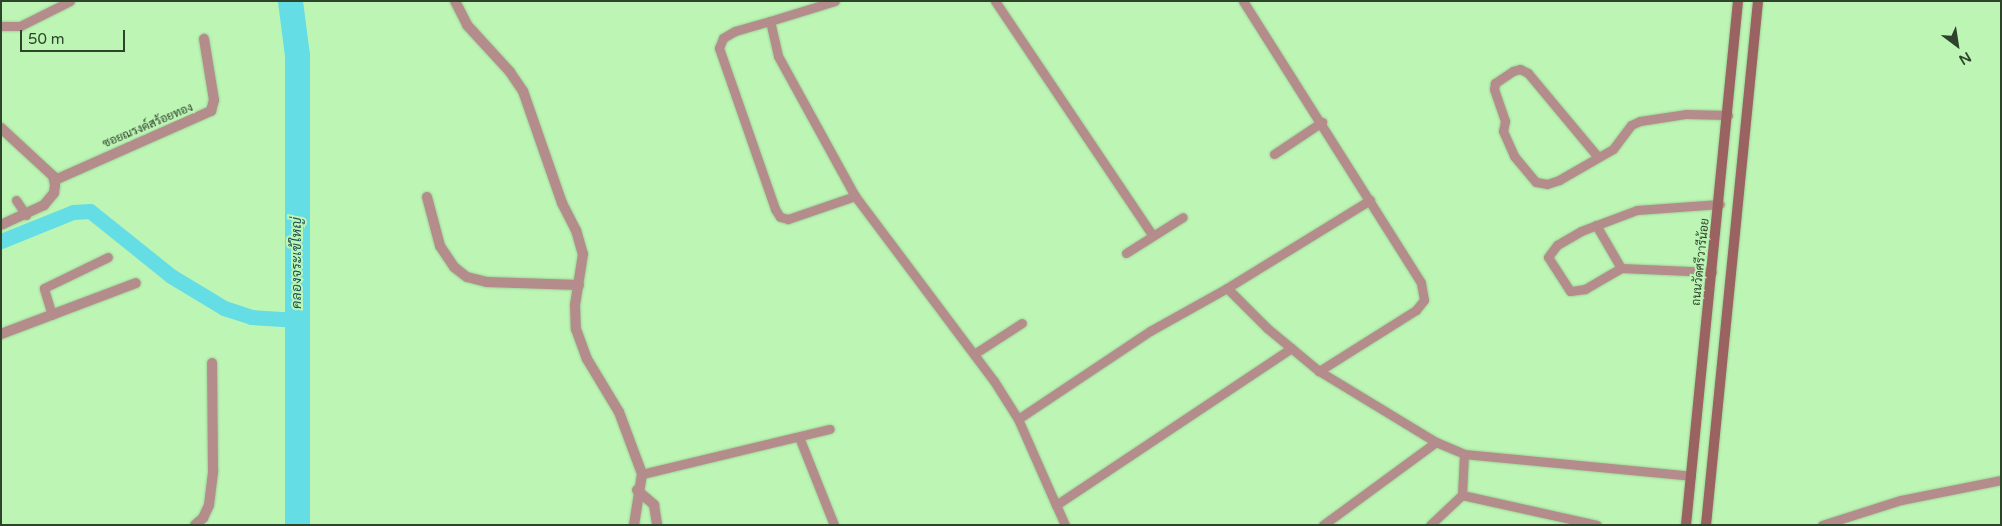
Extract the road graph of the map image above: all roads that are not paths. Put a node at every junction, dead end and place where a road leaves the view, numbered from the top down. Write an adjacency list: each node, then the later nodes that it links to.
1 (70, 1): 9 (lane)
2 (455, 1): 32 (street)
3 (834, 1): 8 (lane)
4 (995, 1): 26 (lane)
5 (1243, 1): 12 (lane)
6 (1738, 1): 11 (main road, ถนนวัดศรีวารีน้อย)
7 (1758, 1): 61 (main road)
8 (770, 21): 17 (lane); 17 (lane)
9 (1, 26)
10 (204, 39): 16 (street, ซอยณรงค์สร้อยทอง)
11 (1728, 115): 15 (lane); 21 (main road, ถนนวัดศรีวารีน้อย)
12 (1322, 122): 14 (lane); 20 (lane)
13 (1, 128): 16 (street)
14 (1274, 154)
15 (1598, 157): 15 (lane)
16 (55, 180): 22 (street)
17 (855, 196): 38 (lane)
18 (427, 197): 32 (street)
19 (16, 200): 22 (lane)
20 (1370, 200): 33 (lane); 40 (lane)
21 (1720, 204): 25 (lane); 30 (main road, ถนนวัดศรีวารีน้อย)
22 (26, 215): 24 (street)
23 (1183, 217): 26 (lane)
24 (1, 225)
25 (1596, 225): 29 (lane); 29 (lane)
26 (1152, 235): 27 (lane)
27 (1126, 253)
28 (108, 257): 34 (lane)
29 (1622, 268): 30 (lane)
30 (1712, 272): 47 (main road, ถนนวัดศรีวารีน้อย)
31 (136, 283): 34 (street)
32 (579, 285): 46 (street)
33 (1227, 288): 37 (lane); 41 (lane)
34 (52, 315): 36 (street)
35 (1022, 322): 38 (lane)
36 (1, 334)
37 (1291, 348): 40 (lane); 51 (lane)
38 (974, 354): 41 (lane)
39 (212, 363): 52 (street)
40 (1319, 371): 44 (lane)
41 (1018, 419): 51 (lane)
42 (830, 429): 43 (lane)
43 (799, 437): 46 (lane); 55 (lane)
44 (1436, 442): 45 (lane); 57 (lane)
45 (1464, 454): 47 (lane); 50 (lane)
46 (642, 474): 49 (street)
47 (1691, 476): 60 (main road, ถนนวัดศรีวารีน้อย)
48 (2001, 480): 62 (lane)
49 (637, 490): 53 (street); 54 (street)
50 (1462, 495): 58 (lane); 59 (lane)
51 (1056, 505): 56 (lane)
52 (195, 525)
53 (634, 525)
54 (657, 525)
55 (834, 525)
56 (1065, 525)
57 (1323, 525)
58 (1430, 525)
59 (1597, 525)
60 (1686, 525)
61 (1706, 525)
62 (1822, 525)

